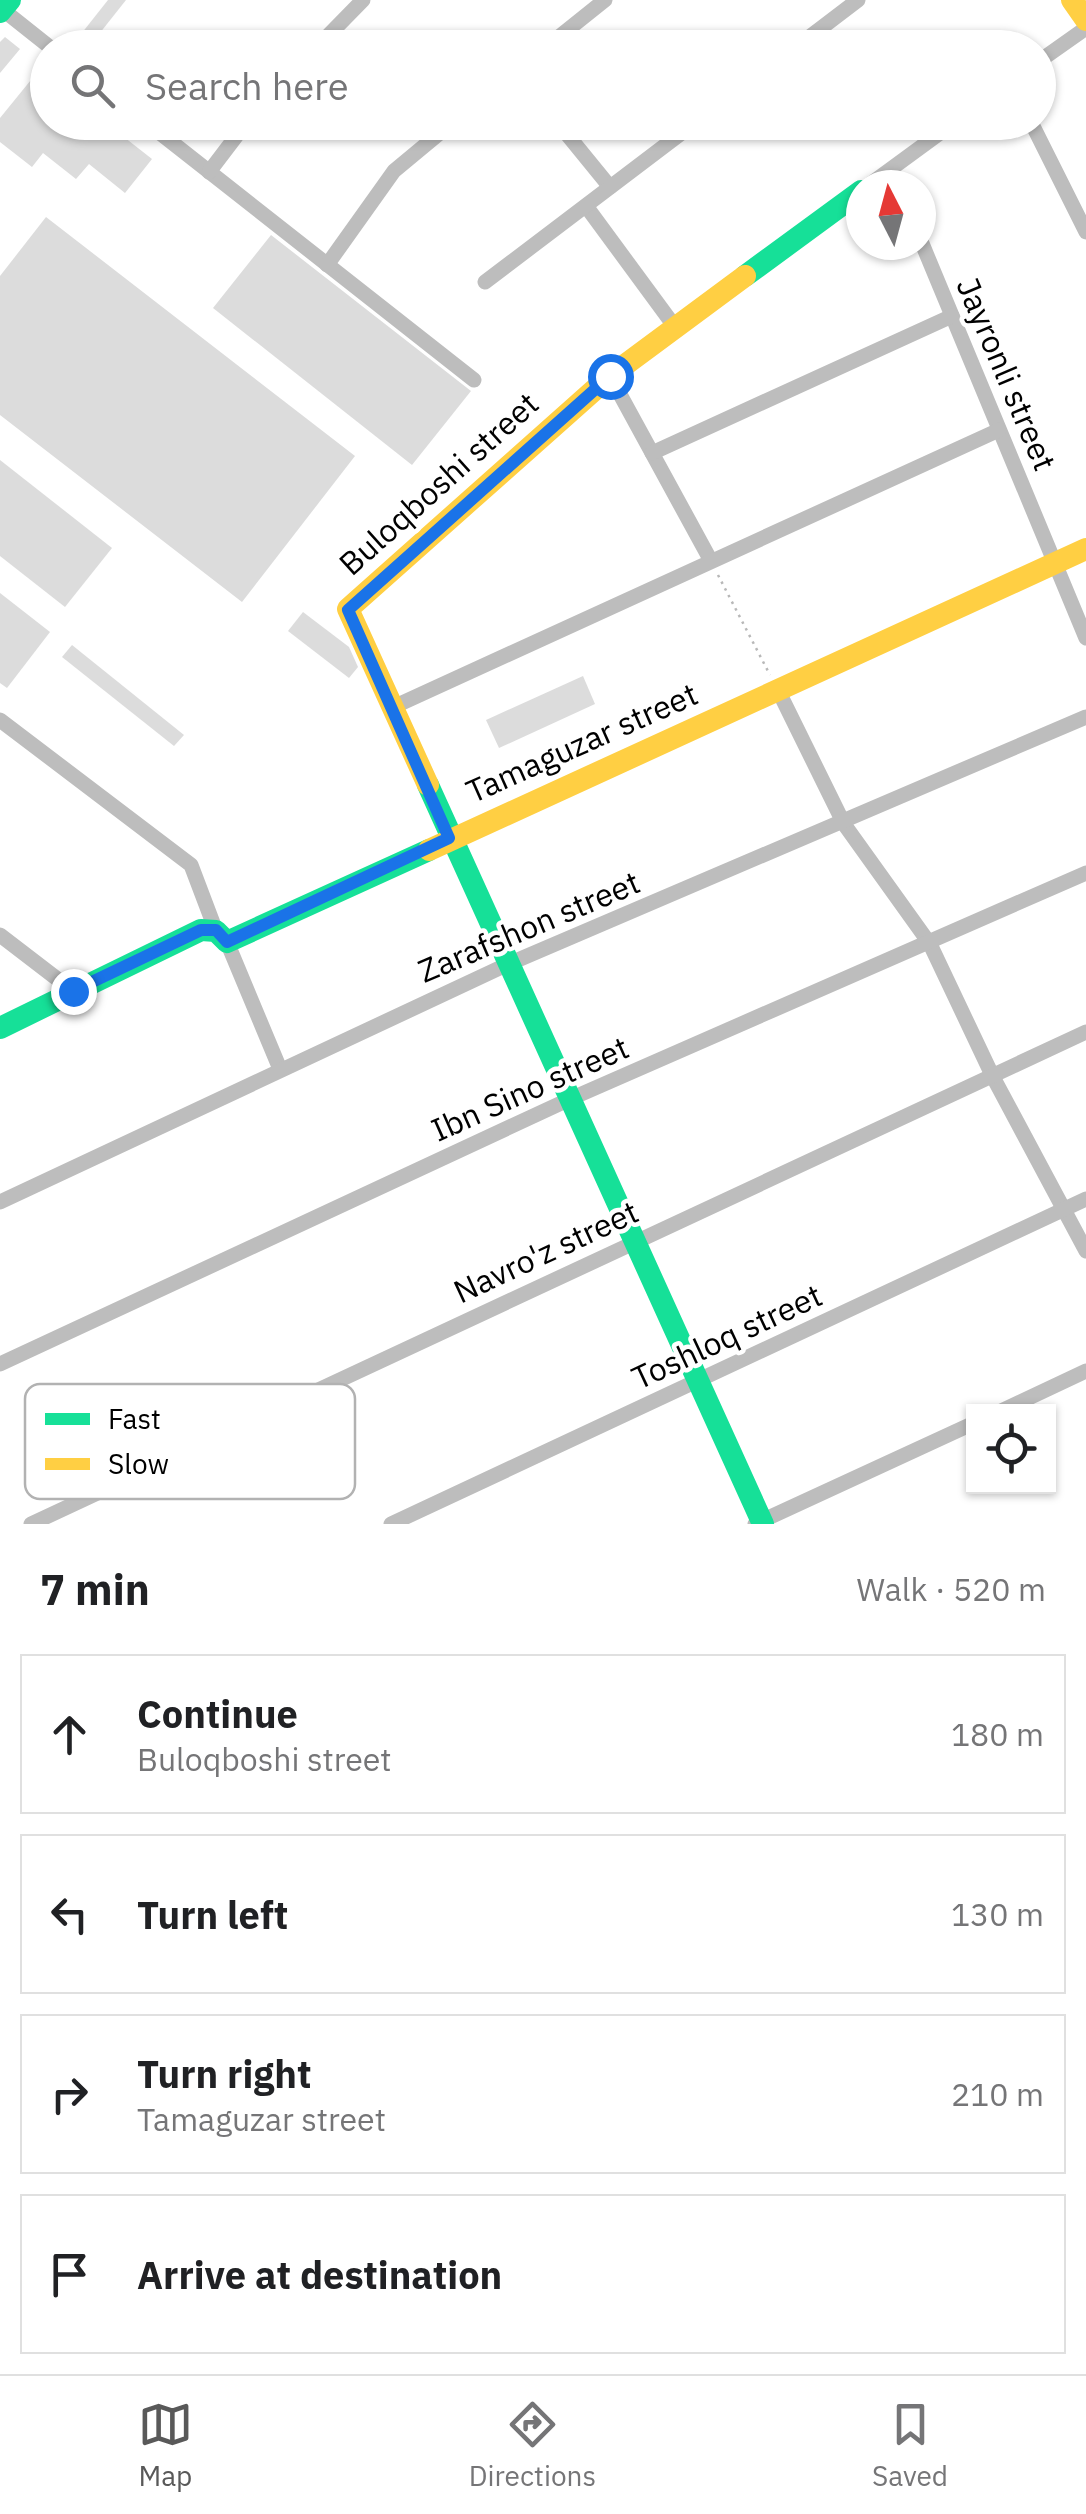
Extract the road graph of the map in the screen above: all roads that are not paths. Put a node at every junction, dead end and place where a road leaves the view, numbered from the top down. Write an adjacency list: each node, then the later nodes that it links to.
1 (363, 0): 9 (street)
2 (605, 0): 10 (street)
3 (1072, 0): 6 (street)
4 (854, 1): 11 (street)
5 (4, 7): 8 (street)
6 (1086, 20)
7 (1086, 28): 12 (street)
8 (30, 30)
9 (334, 30)
10 (568, 30)
11 (818, 30)
12 (1056, 49)
13 (169, 140): 21 (street)
14 (233, 140): 21 (street)
15 (431, 140): 27 (street)
16 (572, 140): 22 (street)
17 (672, 140): 22 (street)
18 (930, 140): 20 (street)
19 (1040, 140): 25 (street)
20 (891, 169)
21 (209, 172): 27 (street)
22 (610, 187): 24 (street)
23 (846, 201): 30 (street, Buloqboshi street)
24 (586, 206): 28 (street); 30 (street)
25 (1086, 232)
26 (929, 260): 29 (street, Jayronli street)
27 (328, 265): 32 (street)
28 (485, 282)
29 (952, 316): 33 (street, Jayronli street); 34 (street)
30 (675, 327): 31 (street, Buloqboshi street)
31 (610, 376): 34 (street); 40 (street, Buloqboshi street)
32 (474, 380)
33 (999, 430): 36 (street); 37 (street, Jayronli street)
34 (652, 454): 36 (street)
35 (1086, 548): 37 (street, Tamaguzar street)
36 (711, 561): 40 (street)
37 (1056, 563): 38 (street, Jayronli street); 39 (street, Tamaguzar street)
38 (1086, 638)
39 (778, 690): 43 (street); 44 (street, Tamaguzar street)
40 (391, 708): 44 (street)
41 (1086, 717): 43 (street, Zarafshon street)
42 (0, 720): 47 (street)
43 (844, 824): 48 (street); 49 (street, Zarafshon street)
44 (449, 838): 47 (street, Tamaguzar street); 49 (street)
45 (1086, 874): 48 (street, Ibn Sino street)
46 (0, 935): 50 (street)
47 (221, 936): 50 (street, Tamaguzar street); 53 (street)
48 (930, 944): 54 (street); 55 (street, Ibn Sino street)
49 (506, 965): 53 (street, Zarafshon street); 55 (street)
50 (73, 991): 51 (street, Tamaguzar street)
51 (0, 1028)
52 (1086, 1032): 54 (street, Navro'z street)
53 (280, 1069): 57 (street, Zarafshon street)
54 (992, 1077): 58 (street); 59 (street, Navro'z street)
55 (570, 1100): 59 (street); 61 (street, Ibn Sino street)
56 (1086, 1199): 58 (street, Toshloq street)
57 (0, 1202)
58 (1063, 1210): 60 (street); 63 (street, Toshloq street)
59 (635, 1241): 63 (street); 64 (street, Navro'z street)
60 (1086, 1251)
61 (0, 1364)
62 (1086, 1371): 65 (street)
63 (700, 1380): 68 (street); 70 (street, Toshloq street)
64 (330, 1384)
65 (1015, 1404)
66 (966, 1427): 68 (street)
67 (84, 1499): 69 (street, Navro'z street)
68 (760, 1523)
69 (31, 1524)
70 (390, 1524)

